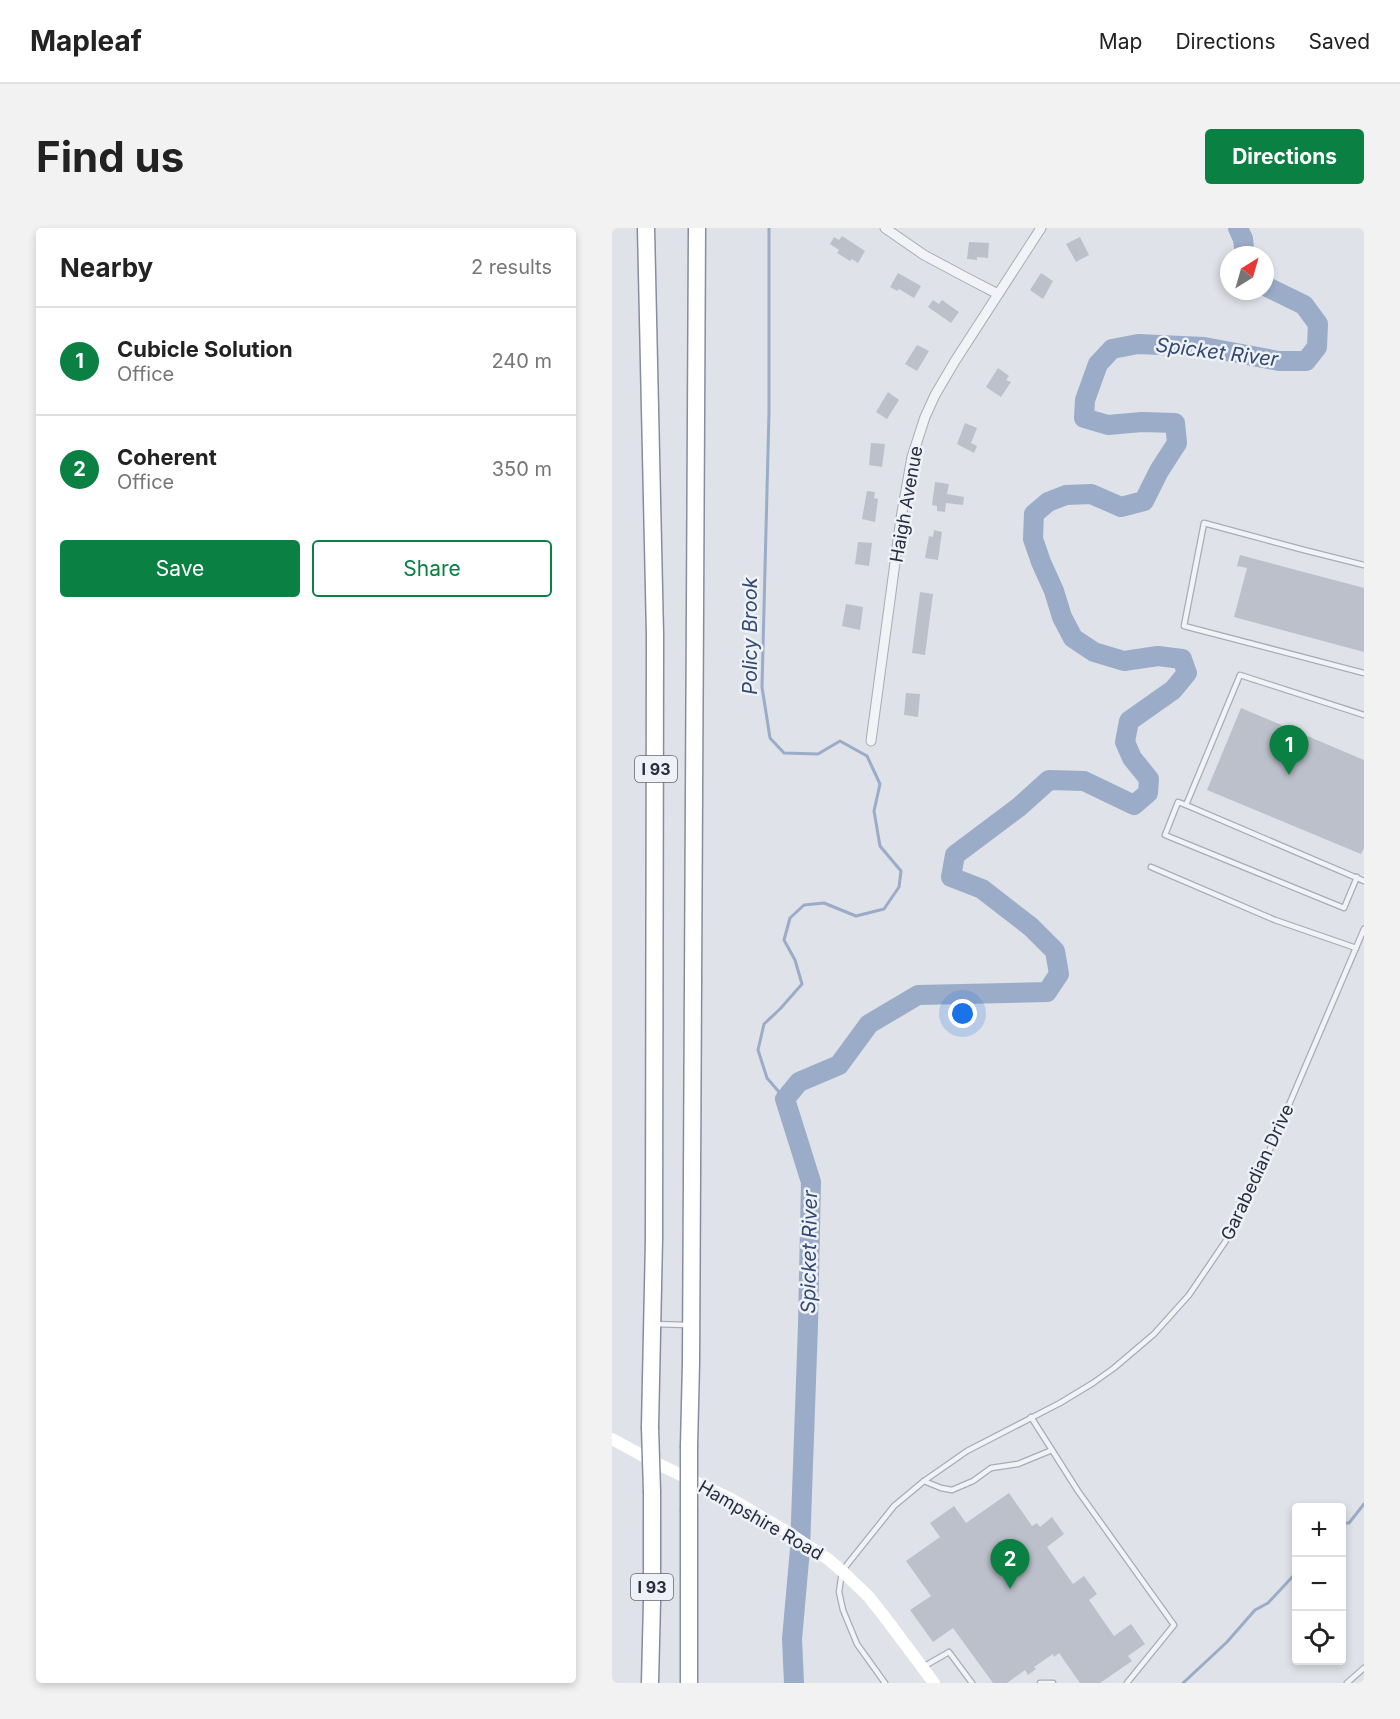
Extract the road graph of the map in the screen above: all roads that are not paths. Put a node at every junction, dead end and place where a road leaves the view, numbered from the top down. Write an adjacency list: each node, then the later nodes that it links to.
1 (646, 228): 17 (highway, I 93)
2 (697, 228): 18 (highway, I 93)
3 (885, 228): 5 (street)
4 (1041, 228): 6 (street, Haigh Avenue)
5 (898, 232): 6 (street)
6 (998, 294): 10 (street, Haigh Avenue)
7 (1364, 565): 8 (lane)
8 (1364, 673)
9 (1364, 715): 11 (lane)
10 (870, 741)
11 (1186, 805): 13 (lane); 13 (lane)
12 (1151, 867): 16 (lane)
13 (1356, 877): 14 (lane)
14 (1364, 881)
15 (1364, 929): 16 (lane, Garabedian Drive)
16 (1356, 948): 19 (lane, Garabedian Drive)
17 (652, 1324): 18 (lane); 26 (highway, I 93, bridge)
18 (691, 1325): 27 (highway, I 93, bridge)
19 (1031, 1417): 21 (lane); 22 (lane, Garabedian Drive)
20 (612, 1439): 23 (street, Hampshire Road)
21 (1052, 1450): 22 (lane); 33 (lane)
22 (924, 1481): 23 (lane, Garabedian Drive)
23 (842, 1571): 24 (street, Hampshire Road); 28 (lane)
24 (923, 1667): 29 (street, Hampshire Road); 30 (lane)
25 (1364, 1668): 34 (lane)
26 (650, 1683)
27 (690, 1683)
28 (885, 1683)
29 (934, 1683)
30 (972, 1683)
31 (1040, 1683): 32 (lane)
32 (1053, 1683)
33 (1127, 1683)
34 (1347, 1683)

